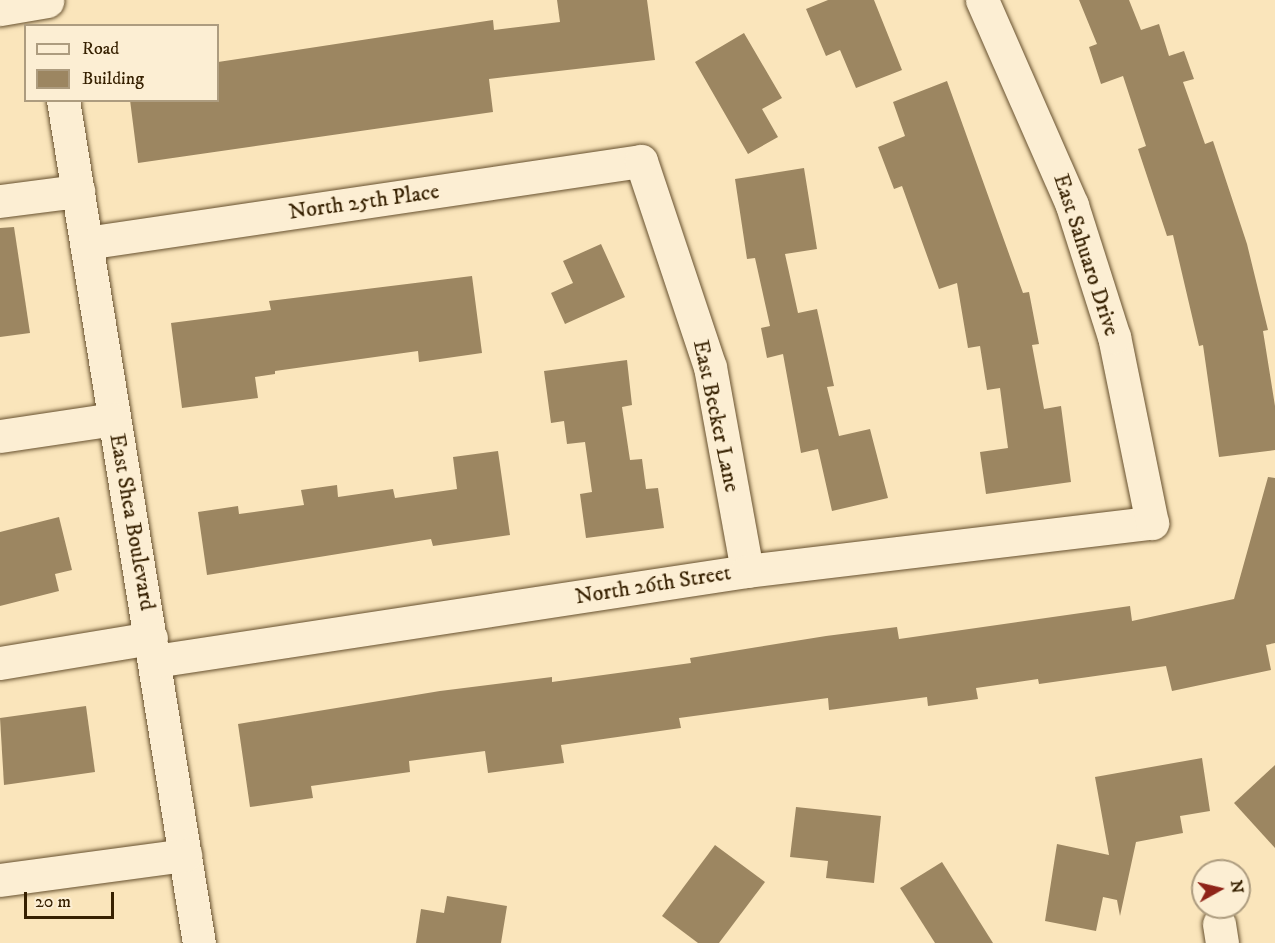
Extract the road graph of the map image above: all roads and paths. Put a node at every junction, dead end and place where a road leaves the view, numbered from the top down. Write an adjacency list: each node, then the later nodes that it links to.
1 (982, 0): 11 (street, East Sahuaro Drive)
2 (0, 9): 3 (street)
3 (48, 9)
4 (63, 102): 6 (street, East Shea Boulevard)
5 (641, 161): 8 (street, North 25th Place); 12 (street, East Becker Lane)
6 (78, 191): 7 (street); 8 (street, East Shea Boulevard)
7 (0, 201)
8 (86, 243): 9 (street, East Shea Boulevard)
9 (114, 419): 10 (street); 13 (street, East Shea Boulevard)
10 (0, 436)
11 (1152, 523): 12 (street, North 26th Street)
12 (747, 571): 13 (street, North 26th Street)
13 (153, 649): 14 (street, North 26th Street); 15 (street, East Shea Boulevard)
14 (0, 663)
15 (184, 855): 16 (street); 17 (street, East Shea Boulevard)
16 (0, 880)
17 (199, 943)

